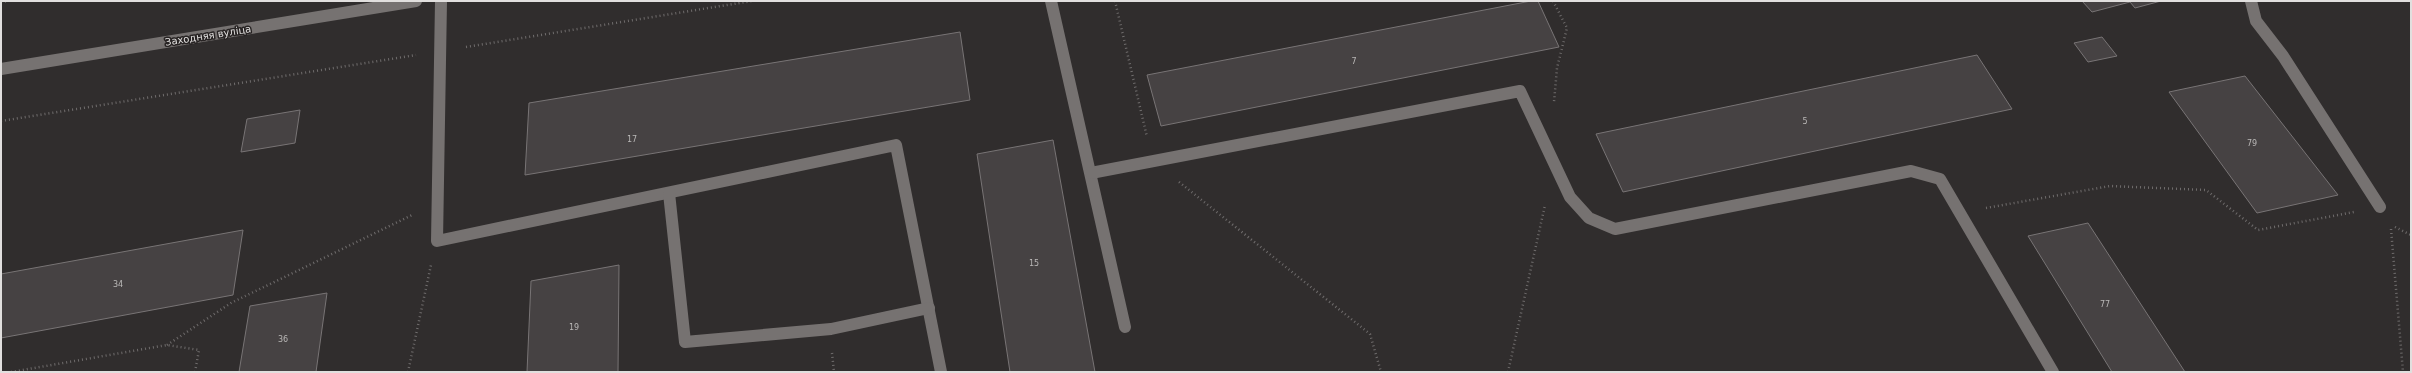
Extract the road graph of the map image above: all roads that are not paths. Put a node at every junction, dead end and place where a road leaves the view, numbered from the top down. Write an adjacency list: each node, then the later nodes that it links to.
1 (416, 1): 5 (street, Заходняя вуліца)
2 (441, 1): 7 (street)
3 (1051, 1): 6 (street)
4 (2251, 1): 8 (street)
5 (1, 69)
6 (1091, 173): 10 (street); 12 (street)
7 (669, 192): 9 (street); 9 (street)
8 (2380, 207)
9 (928, 308): 11 (street)
10 (1125, 327)
11 (941, 372)
12 (2053, 372)

